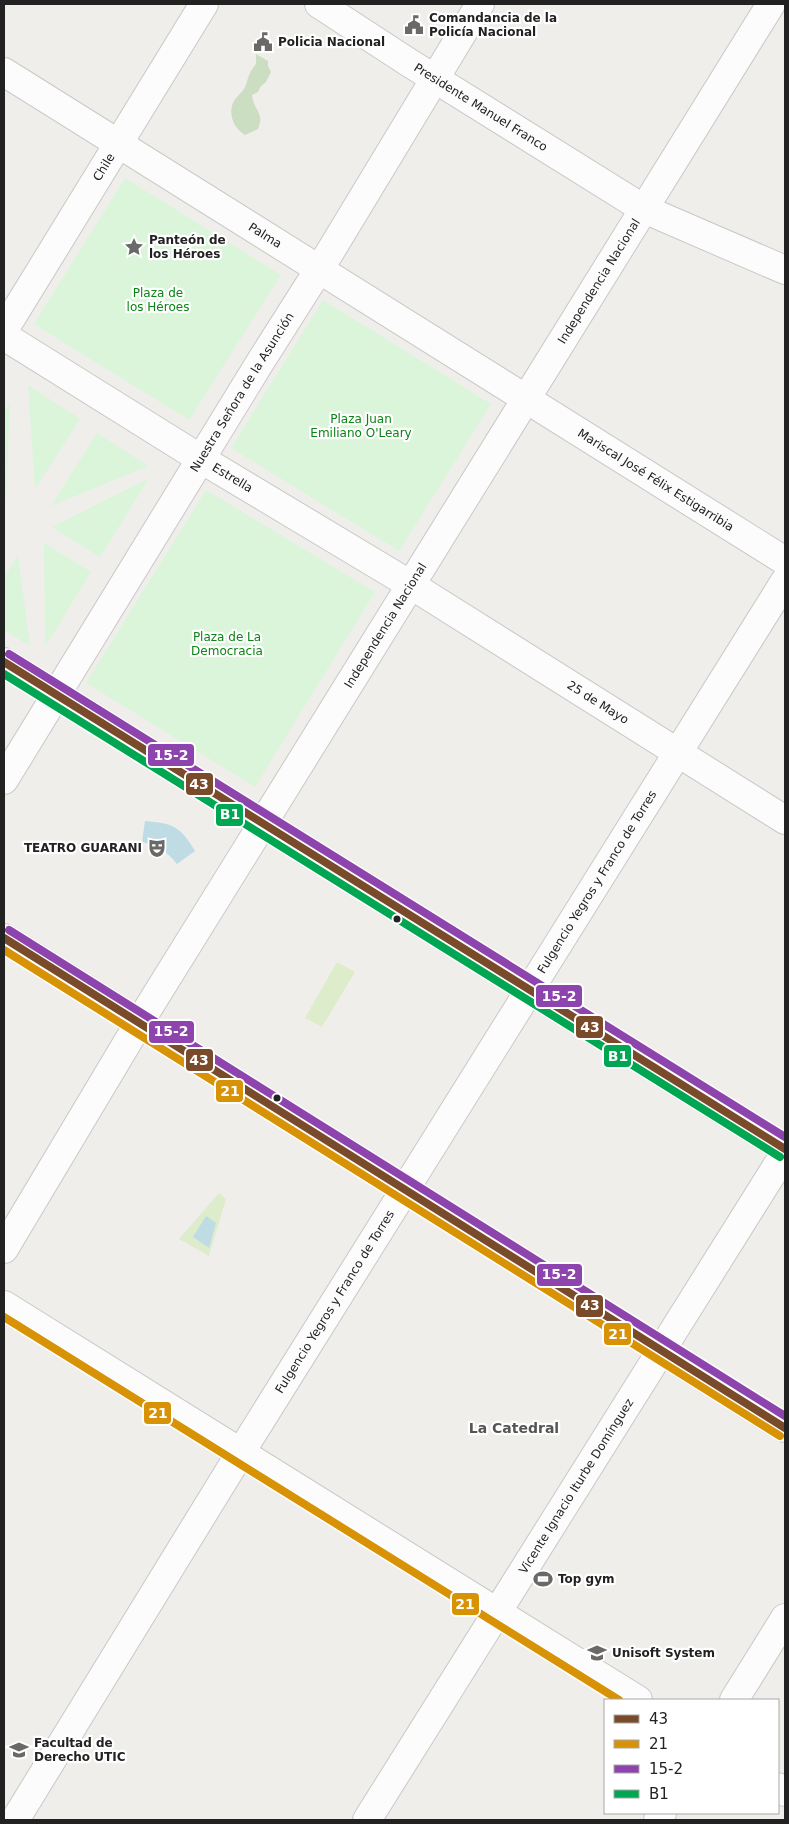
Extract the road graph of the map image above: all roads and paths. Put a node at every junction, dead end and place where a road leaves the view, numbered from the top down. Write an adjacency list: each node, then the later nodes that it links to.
1 (204, 4): 7 (street, Chile)
2 (319, 4): 6 (street, Presidente Manuel Franco)
3 (480, 4): 6 (street, Nuestra Señora de la Asunción)
4 (771, 4): 8 (street, Independencia Nacional)
5 (4, 72): 7 (street, Palma)
6 (434, 78): 8 (street, Presidente Manuel Franco); 9 (street, Nuestra Señora de la Asunción)
7 (118, 144): 9 (street, Palma); 11 (street, Chile)
8 (644, 209): 10 (street, Presidente Manuel Franco); 13 (street, Independencia Nacional)
9 (318, 269): 13 (street, Palma); 14 (street, Nuestra Señora de la Asunción)
10 (785, 270)
11 (4, 330)
12 (4, 336): 14 (street, Estrella)
13 (528, 396): 15 (street, Mariscal José Félix Estigarribia); 17 (street, Independencia Nacional)
14 (201, 459): 17 (street, Estrella); 19 (street, Nuestra Señora de la Asunción)
15 (785, 561)
16 (785, 581): 20 (street, Fulgencio Yegros y Franco de Torres)
17 (411, 585): 20 (street, 25 de Mayo); 23 (street, Independencia Nacional)
18 (4, 662): 19 (street)
19 (56, 695): 21 (street, Nuestra Señora de la Asunción); 23 (street)
20 (678, 753): 22 (street, 25 de Mayo); 25 (street, Fulgencio Yegros y Franco de Torres)
21 (4, 780)
22 (785, 820)
23 (264, 822): 25 (street); 26 (street, Independencia Nacional)
24 (4, 938): 26 (street)
25 (530, 989): 27 (street); 29 (street, Fulgencio Yegros y Franco de Torres)
26 (139, 1023): 29 (street); 30 (street, Independencia Nacional)
27 (785, 1148)
28 (785, 1153): 32 (street, Vicente Ignacio Iturbe Domínguez)
29 (405, 1190): 32 (street); 34 (street, Fulgencio Yegros y Franco de Torres)
30 (4, 1248)
31 (4, 1305): 34 (street)
32 (661, 1350): 33 (street); 35 (street, Vicente Ignacio Iturbe Domínguez)
33 (785, 1428)
34 (240, 1452): 35 (street); 39 (street, Fulgencio Yegros y Franco de Torres)
35 (497, 1612): 37 (street); 40 (street, Vicente Ignacio Iturbe Domínguez)
36 (785, 1618): 38 (street)
37 (636, 1699)
38 (735, 1699)
39 (19, 1813)
40 (367, 1820)

